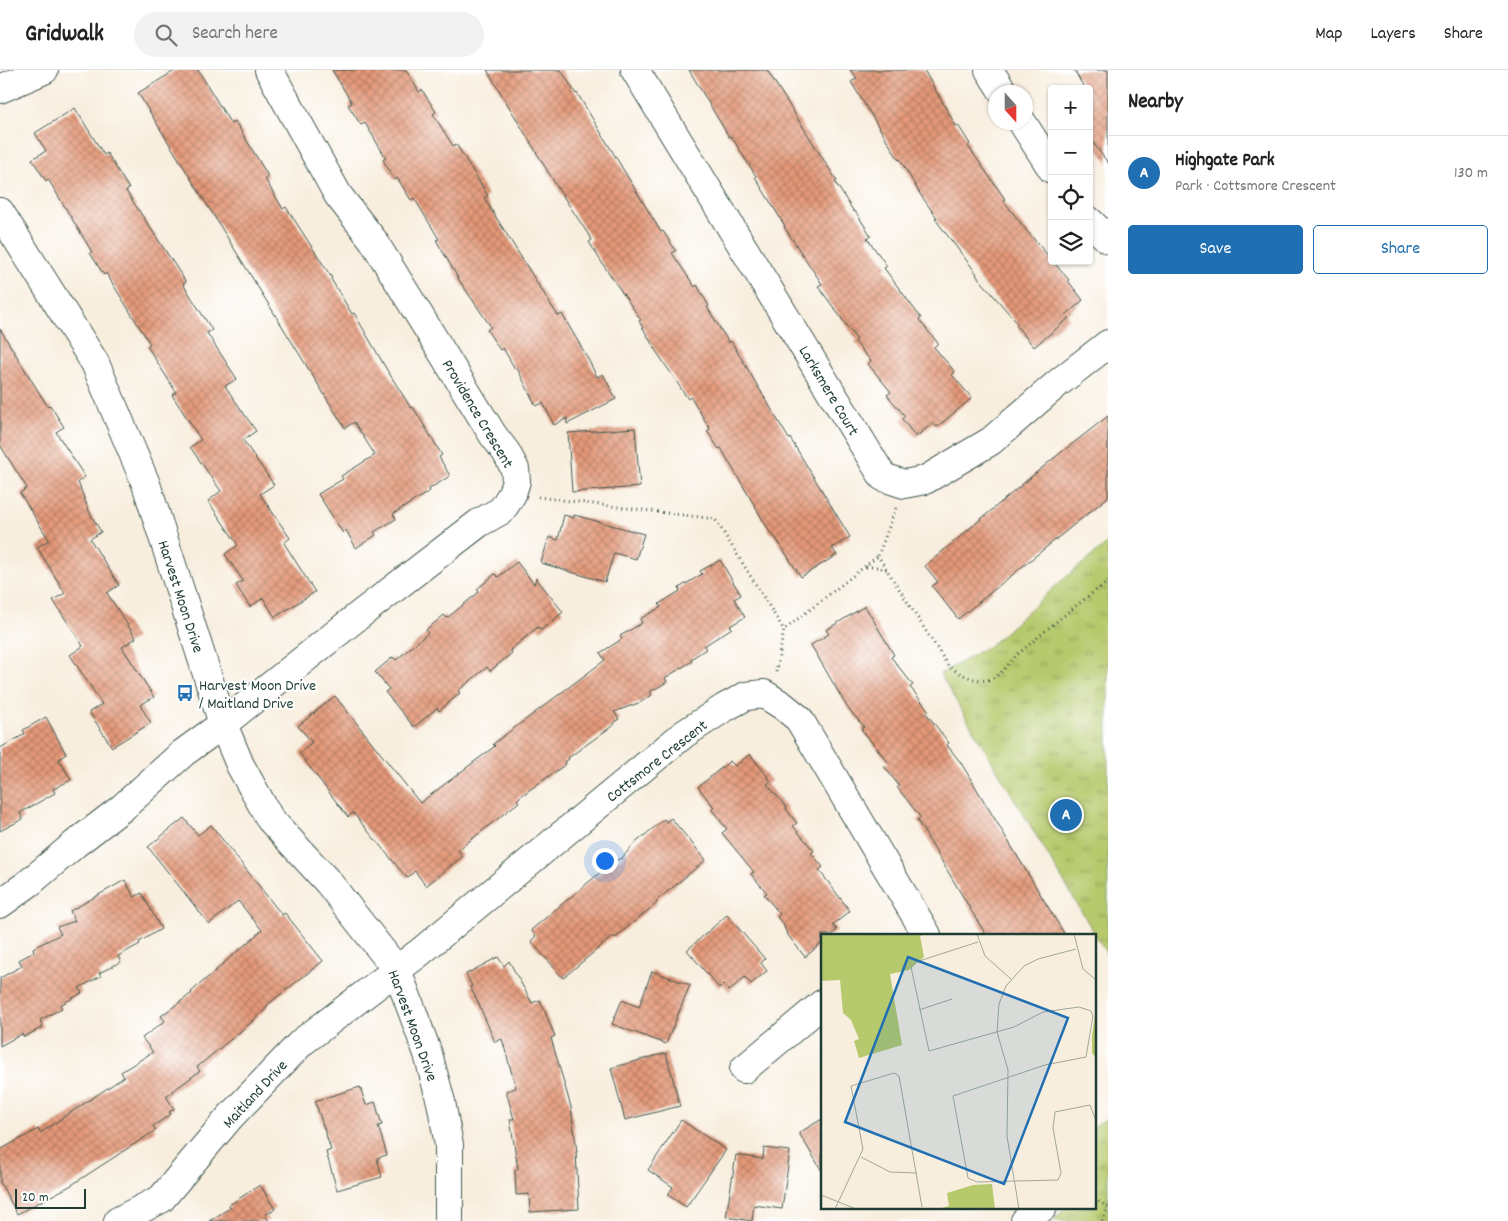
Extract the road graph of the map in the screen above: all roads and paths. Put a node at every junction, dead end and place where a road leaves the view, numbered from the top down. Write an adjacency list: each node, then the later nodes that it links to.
1 (44, 70): 6 (street)
2 (269, 70): 14 (street, Providence Crescent)
3 (635, 70): 13 (street, Larksmere Court)
4 (989, 70): 5 (street)
5 (999, 85)
6 (0, 89)
7 (1027, 130): 8 (street)
8 (1048, 162)
9 (0, 212): 21 (street, Harvest Moon Drive)
10 (1093, 225): 11 (street)
11 (1108, 239)
12 (1108, 344): 13 (street)
13 (904, 484): 15 (path)
14 (512, 494): 19 (path); 21 (street)
15 (878, 556): 16 (path); 17 (path)
16 (865, 567): 17 (path); 19 (path)
17 (887, 570): 18 (path)
18 (1108, 582)
19 (784, 630): 20 (path)
20 (764, 694): 23 (street); 24 (street, Cottsmore Crescent)
21 (223, 724): 22 (street); 24 (street, Harvest Moon Drive)
22 (0, 904)
23 (916, 931)
24 (397, 970): 30 (street, Maitland Drive); 31 (street, Harvest Moon Drive)
25 (821, 1005): 26 (street)
26 (744, 1069)
27 (1096, 1200): 29 (path)
28 (1042, 1208): 32 (street)
29 (1108, 1208): 33 (path)
30 (118, 1221)
31 (449, 1221)
32 (1026, 1221)
33 (1102, 1221)

